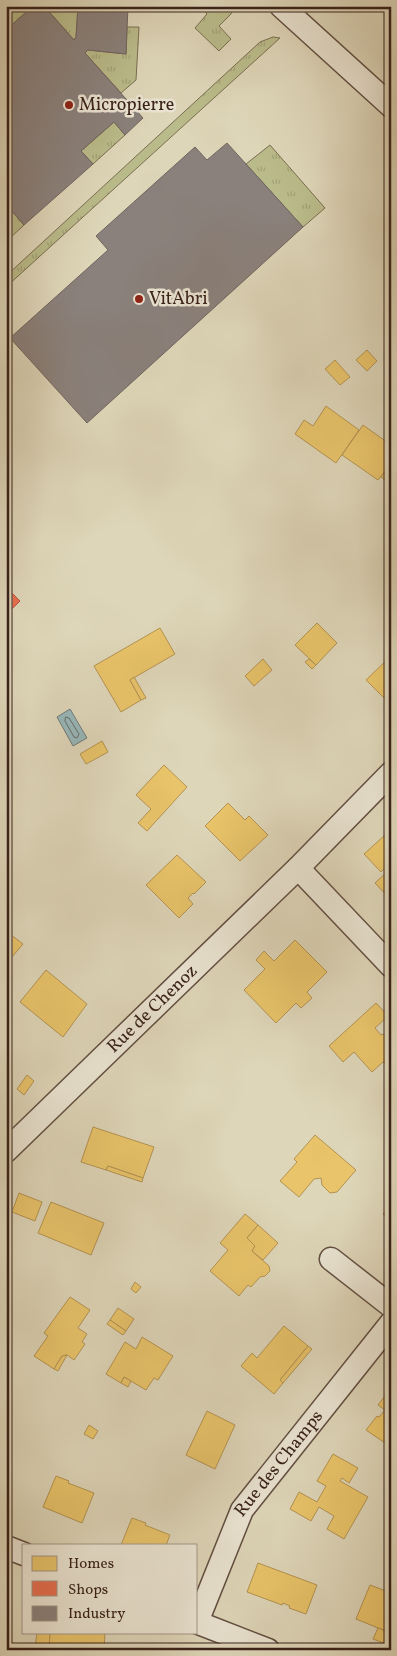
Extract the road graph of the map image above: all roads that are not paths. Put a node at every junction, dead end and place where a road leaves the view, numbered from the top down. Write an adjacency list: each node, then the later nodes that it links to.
1 (281, 6): 2 (street)
2 (391, 106)
3 (391, 773): 4 (street, Rue de Chenoz)
4 (298, 868): 5 (street); 6 (street, Rue de Chenoz)
5 (391, 966)
6 (6, 1151)
7 (331, 1259): 8 (street)
8 (391, 1306)
9 (391, 1323): 12 (street, Rue des Champs)
10 (6, 1547): 11 (street)
11 (22, 1553)
12 (198, 1620)
13 (198, 1622): 14 (street)
14 (268, 1650)

